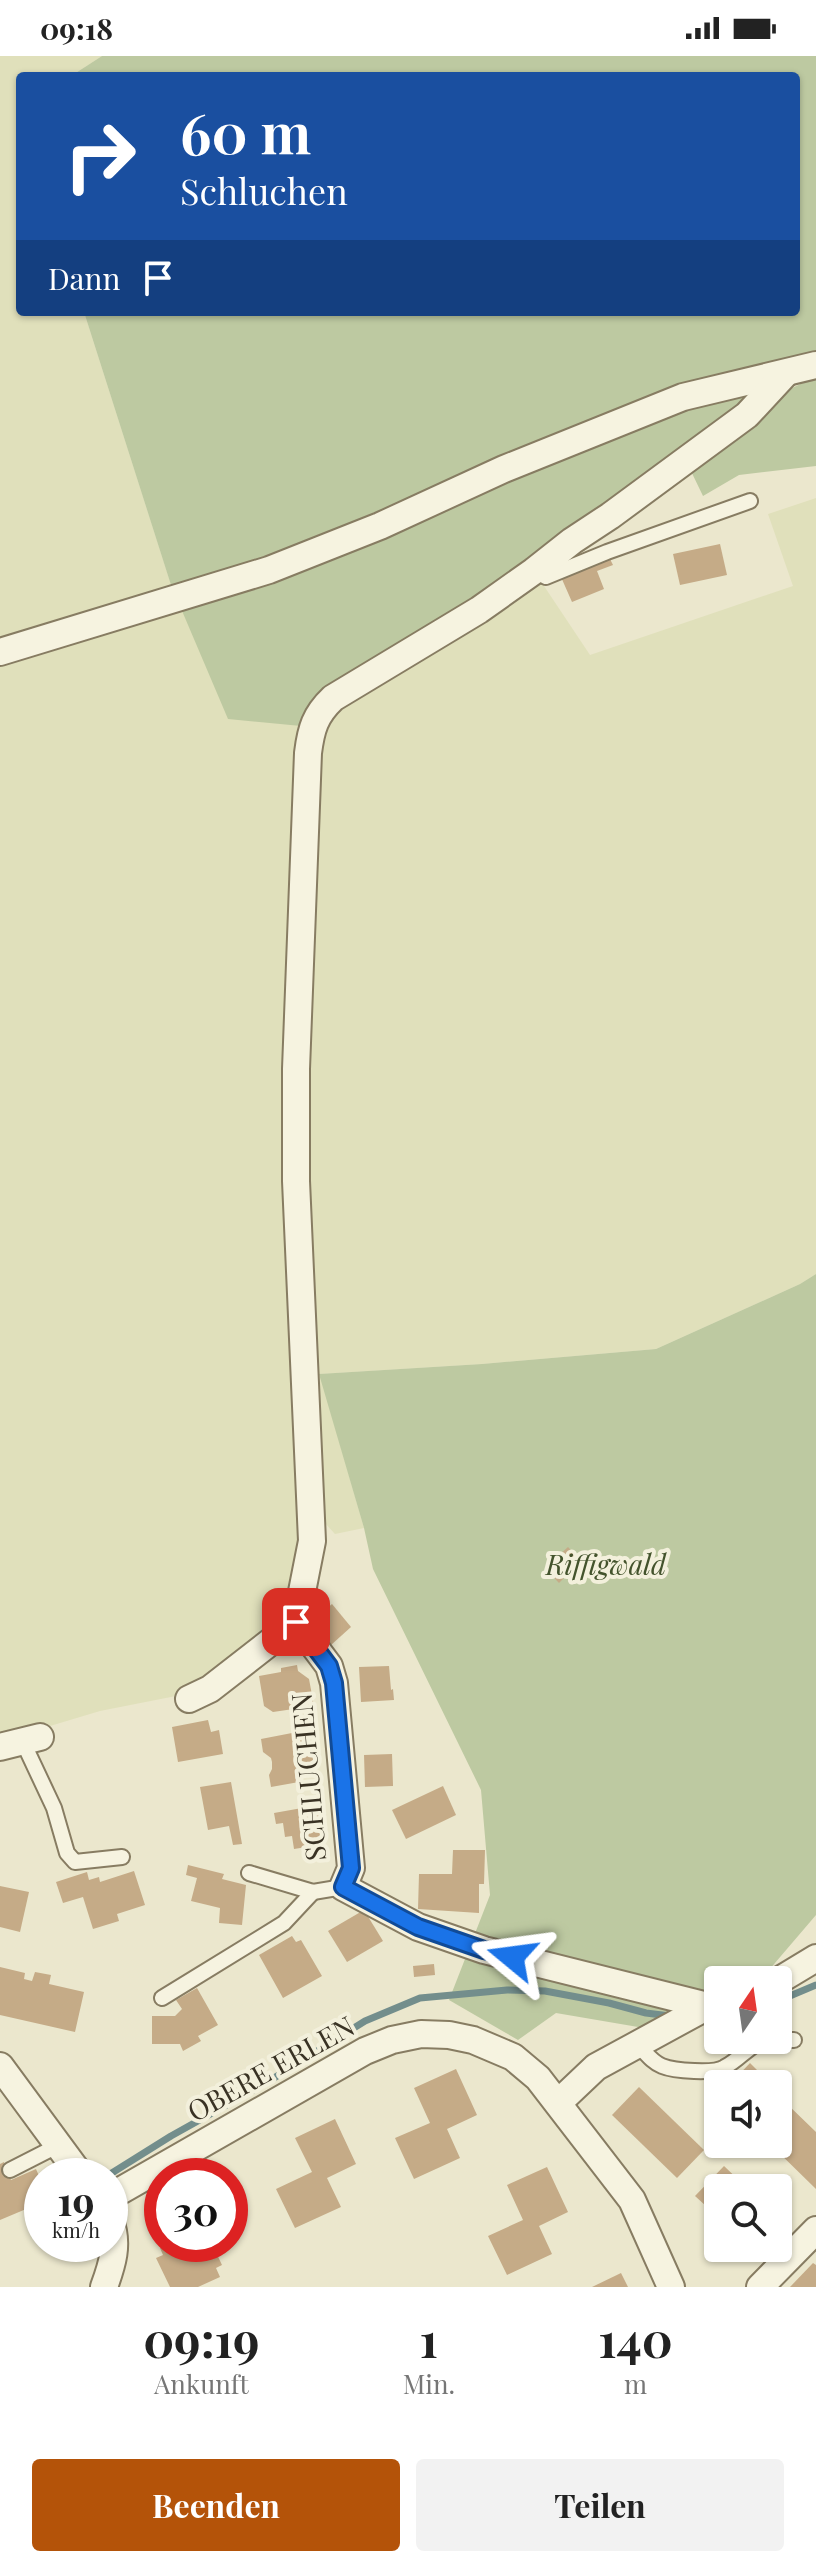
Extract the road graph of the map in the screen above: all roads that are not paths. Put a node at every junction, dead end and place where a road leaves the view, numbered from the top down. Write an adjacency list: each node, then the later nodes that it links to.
1 (816, 365): 2 (street)
2 (786, 373): 4 (street); 5 (street)
3 (750, 501): 4 (lane)
4 (534, 571): 6 (street)
5 (0, 652)
6 (296, 1622): 7 (street); 11 (street, SCHLUCHEN)
7 (189, 1699)
8 (21, 1742): 9 (lane)
9 (122, 1857)
10 (249, 1873): 12 (lane)
11 (343, 1887): 12 (lane); 16 (street, SCHLUCHEN)
12 (313, 1892): 15 (lane)
13 (816, 1958): 14 (street)
14 (792, 1973)
15 (162, 1998)
16 (704, 2003)
17 (704, 2010): 18 (street)
18 (638, 2045): 19 (lane); 21 (street)
19 (742, 2054)
20 (0, 2066): 22 (street)
21 (558, 2103): 25 (street, OBERE ERLEN); 29 (street, OBERE ERLEN)
22 (52, 2135): 23 (street); 24 (lane)
23 (68, 2158)
24 (10, 2170)
25 (128, 2186)
26 (816, 2230): 30 (street)
27 (113, 2262): 28 (street)
28 (104, 2287)
29 (671, 2287)
30 (760, 2287)

